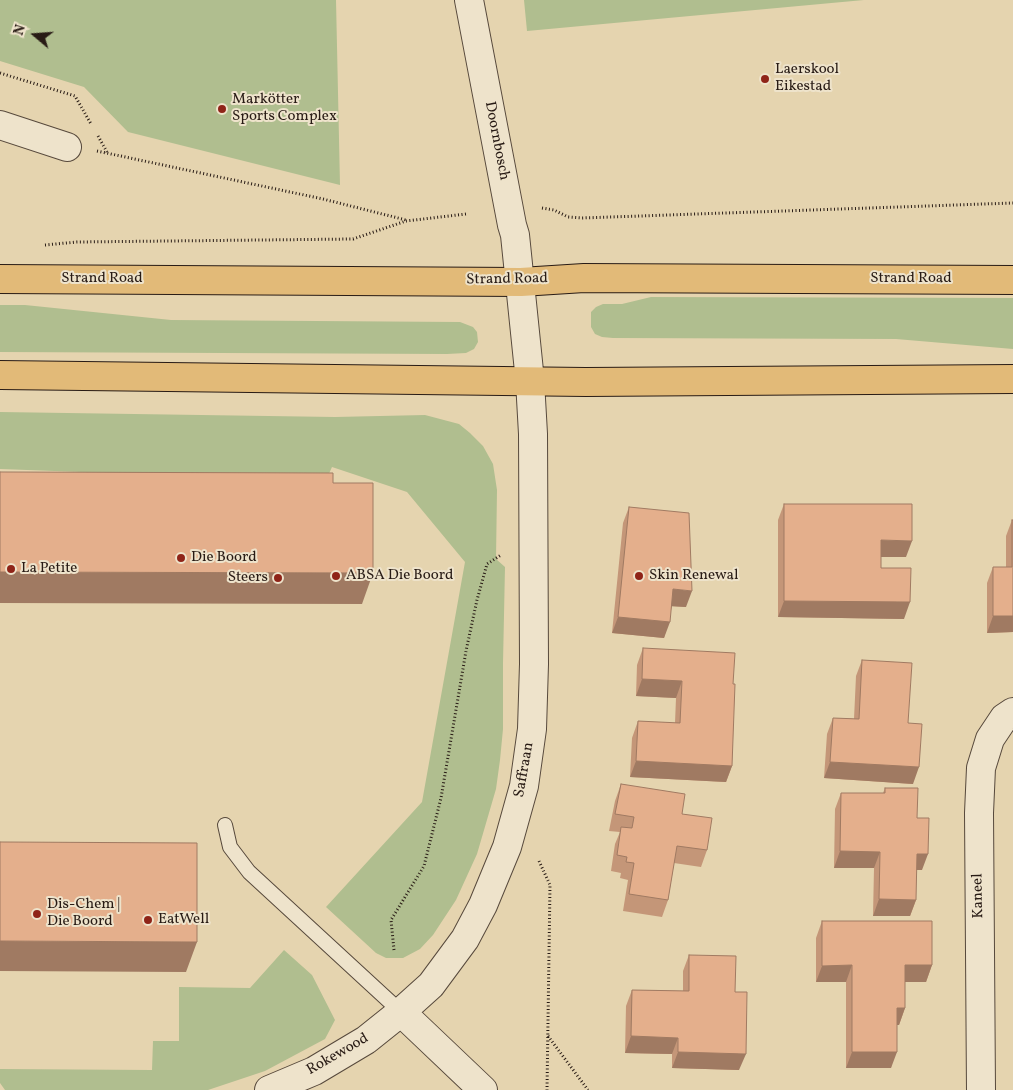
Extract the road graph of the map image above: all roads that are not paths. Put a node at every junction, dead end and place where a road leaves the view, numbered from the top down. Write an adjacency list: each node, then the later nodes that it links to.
1 (469, 0): 6 (street, Doornbosch)
2 (0, 125): 3 (street)
3 (67, 147)
4 (0, 279): 6 (main road, Strand Road)
5 (1013, 280): 6 (main road, Strand Road)
6 (521, 282): 9 (street, Doornbosch)
7 (0, 374): 9 (main road)
8 (1013, 379): 9 (main road)
9 (530, 381): 12 (street, Saffraan)
10 (1013, 712): 15 (street, Kaneel)
11 (225, 825): 12 (lane)
12 (402, 1012): 13 (street, Rokewood); 14 (street)
13 (269, 1090)
14 (483, 1090)
15 (981, 1090)

